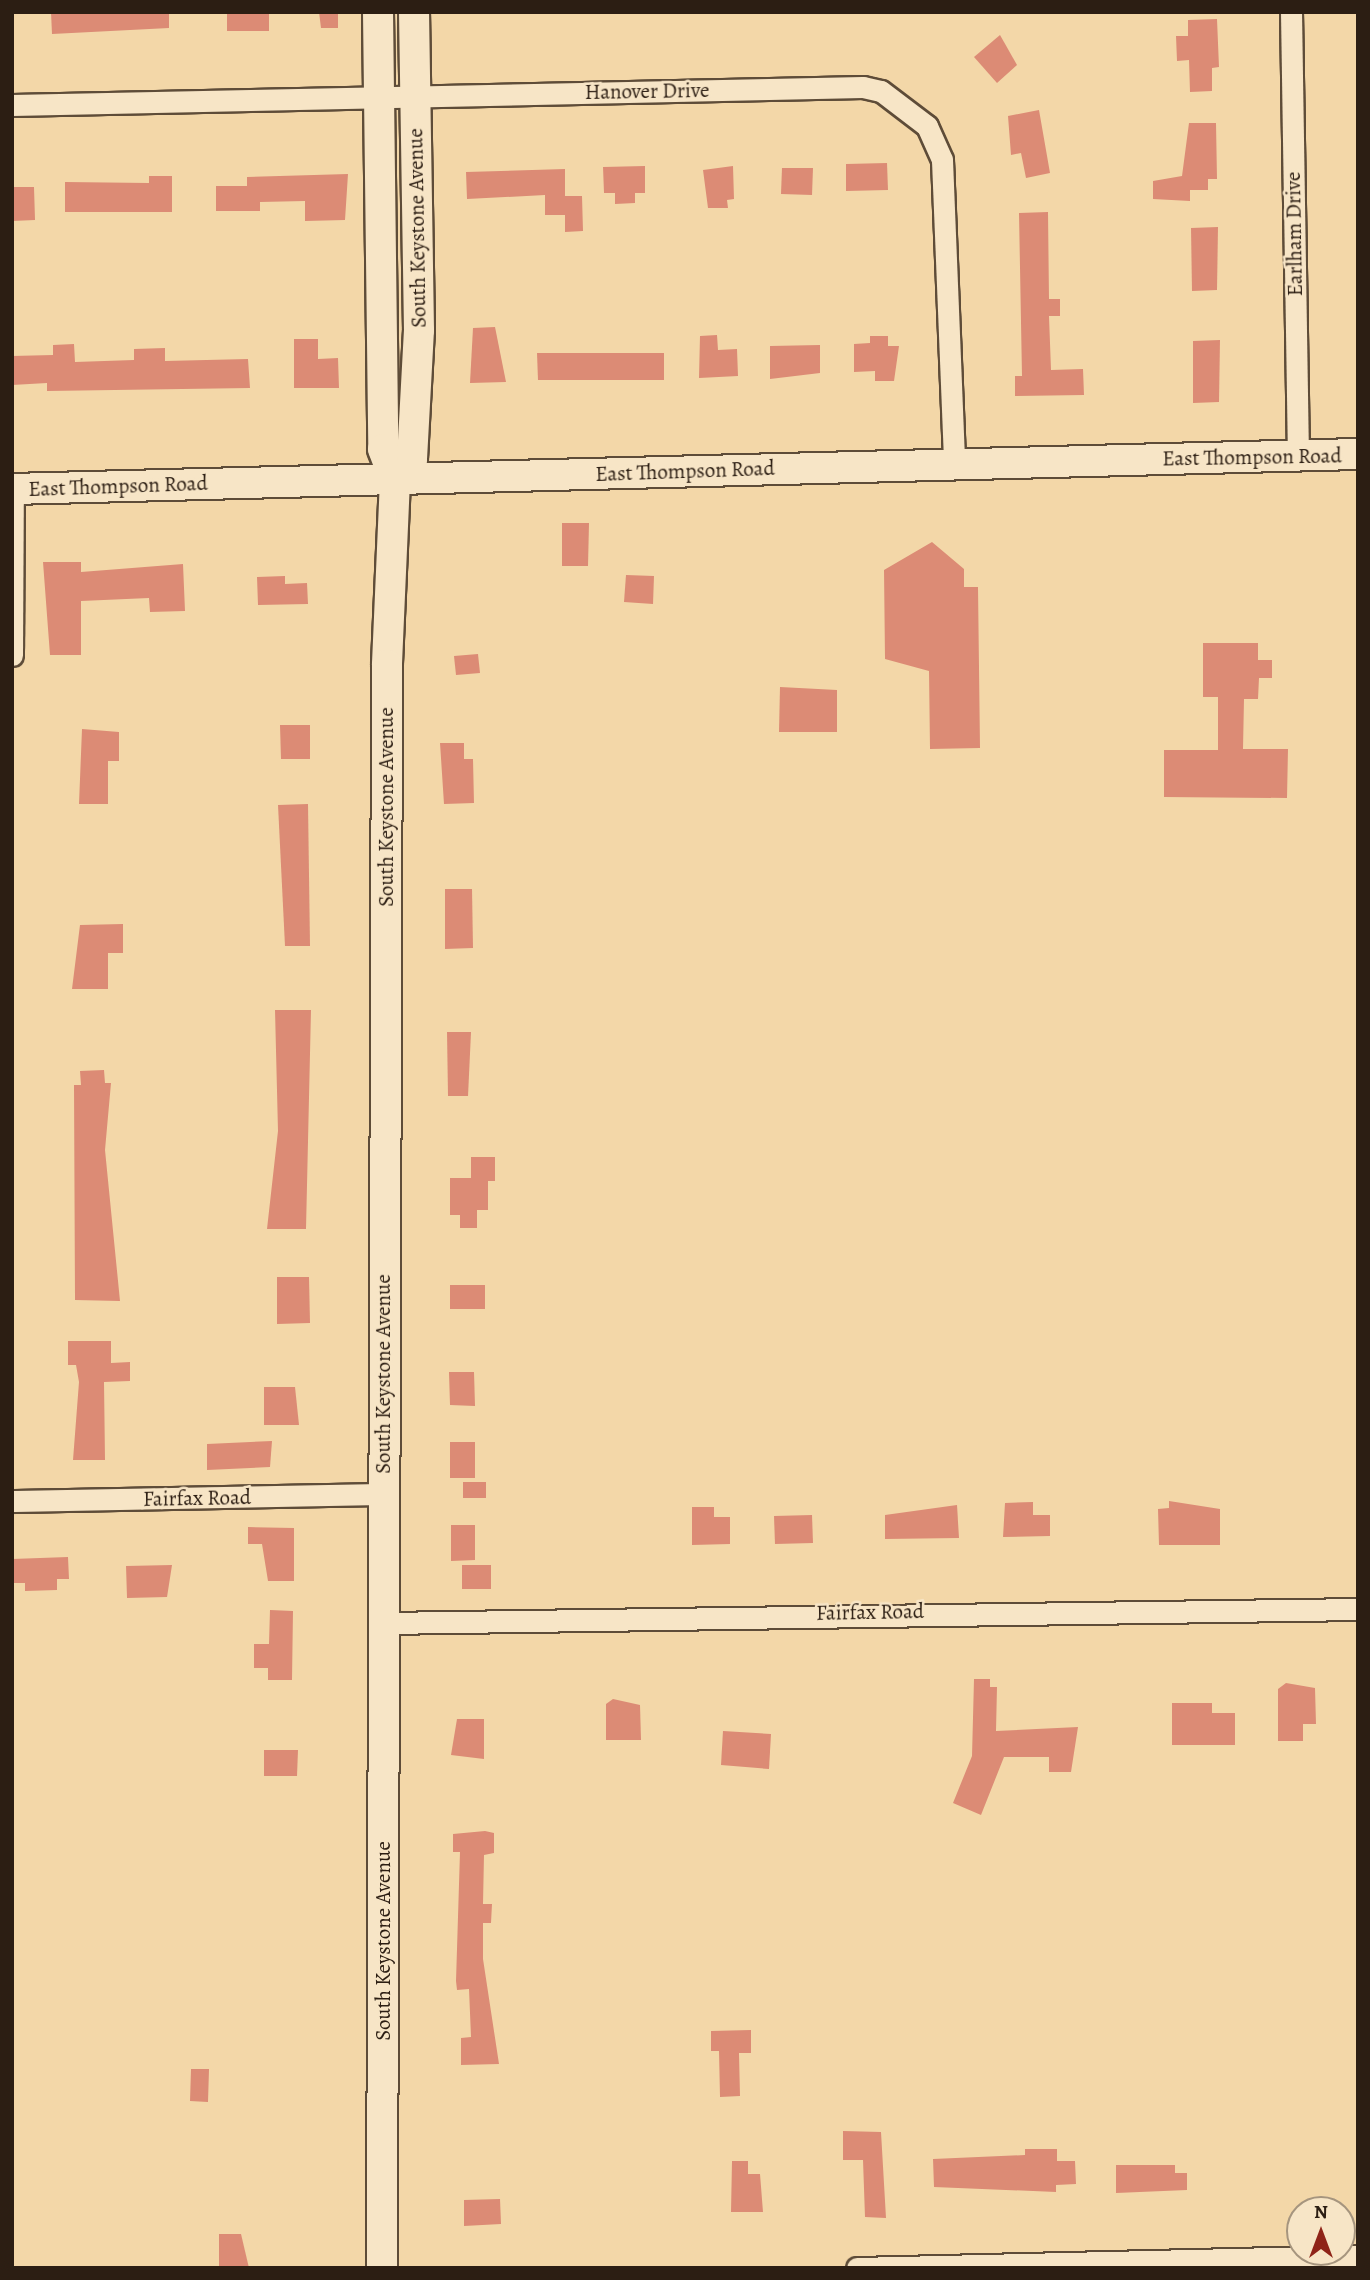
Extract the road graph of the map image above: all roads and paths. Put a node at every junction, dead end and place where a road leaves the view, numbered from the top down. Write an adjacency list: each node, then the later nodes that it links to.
1 (378, 12): 4 (main road, South Keystone Avenue)
2 (414, 12): 5 (main road, South Keystone Avenue)
3 (1291, 12): 8 (street, Earlham Drive)
4 (379, 97): 5 (street, Hanover Drive); 6 (street, Hanover Drive); 10 (main road, South Keystone Avenue)
5 (415, 97): 9 (street, Hanover Drive); 10 (main road, South Keystone Avenue)
6 (12, 105)
7 (1358, 454): 8 (main road, East Thompson Road)
8 (1298, 455): 9 (main road, East Thompson Road)
9 (954, 464): 10 (main road, East Thompson Road)
10 (395, 480): 11 (main road, East Thompson Road); 13 (main road, South Keystone Avenue)
11 (13, 489): 12 (street)
12 (12, 655)
13 (383, 1494): 14 (street, Fairfax Road); 16 (main road, South Keystone Avenue)
14 (12, 1501)
15 (1358, 1609): 16 (street, Fairfax Road)
16 (383, 1623): 18 (main road, South Keystone Avenue)
17 (1358, 2256): 19 (street)
18 (382, 2268)
19 (857, 2268)

